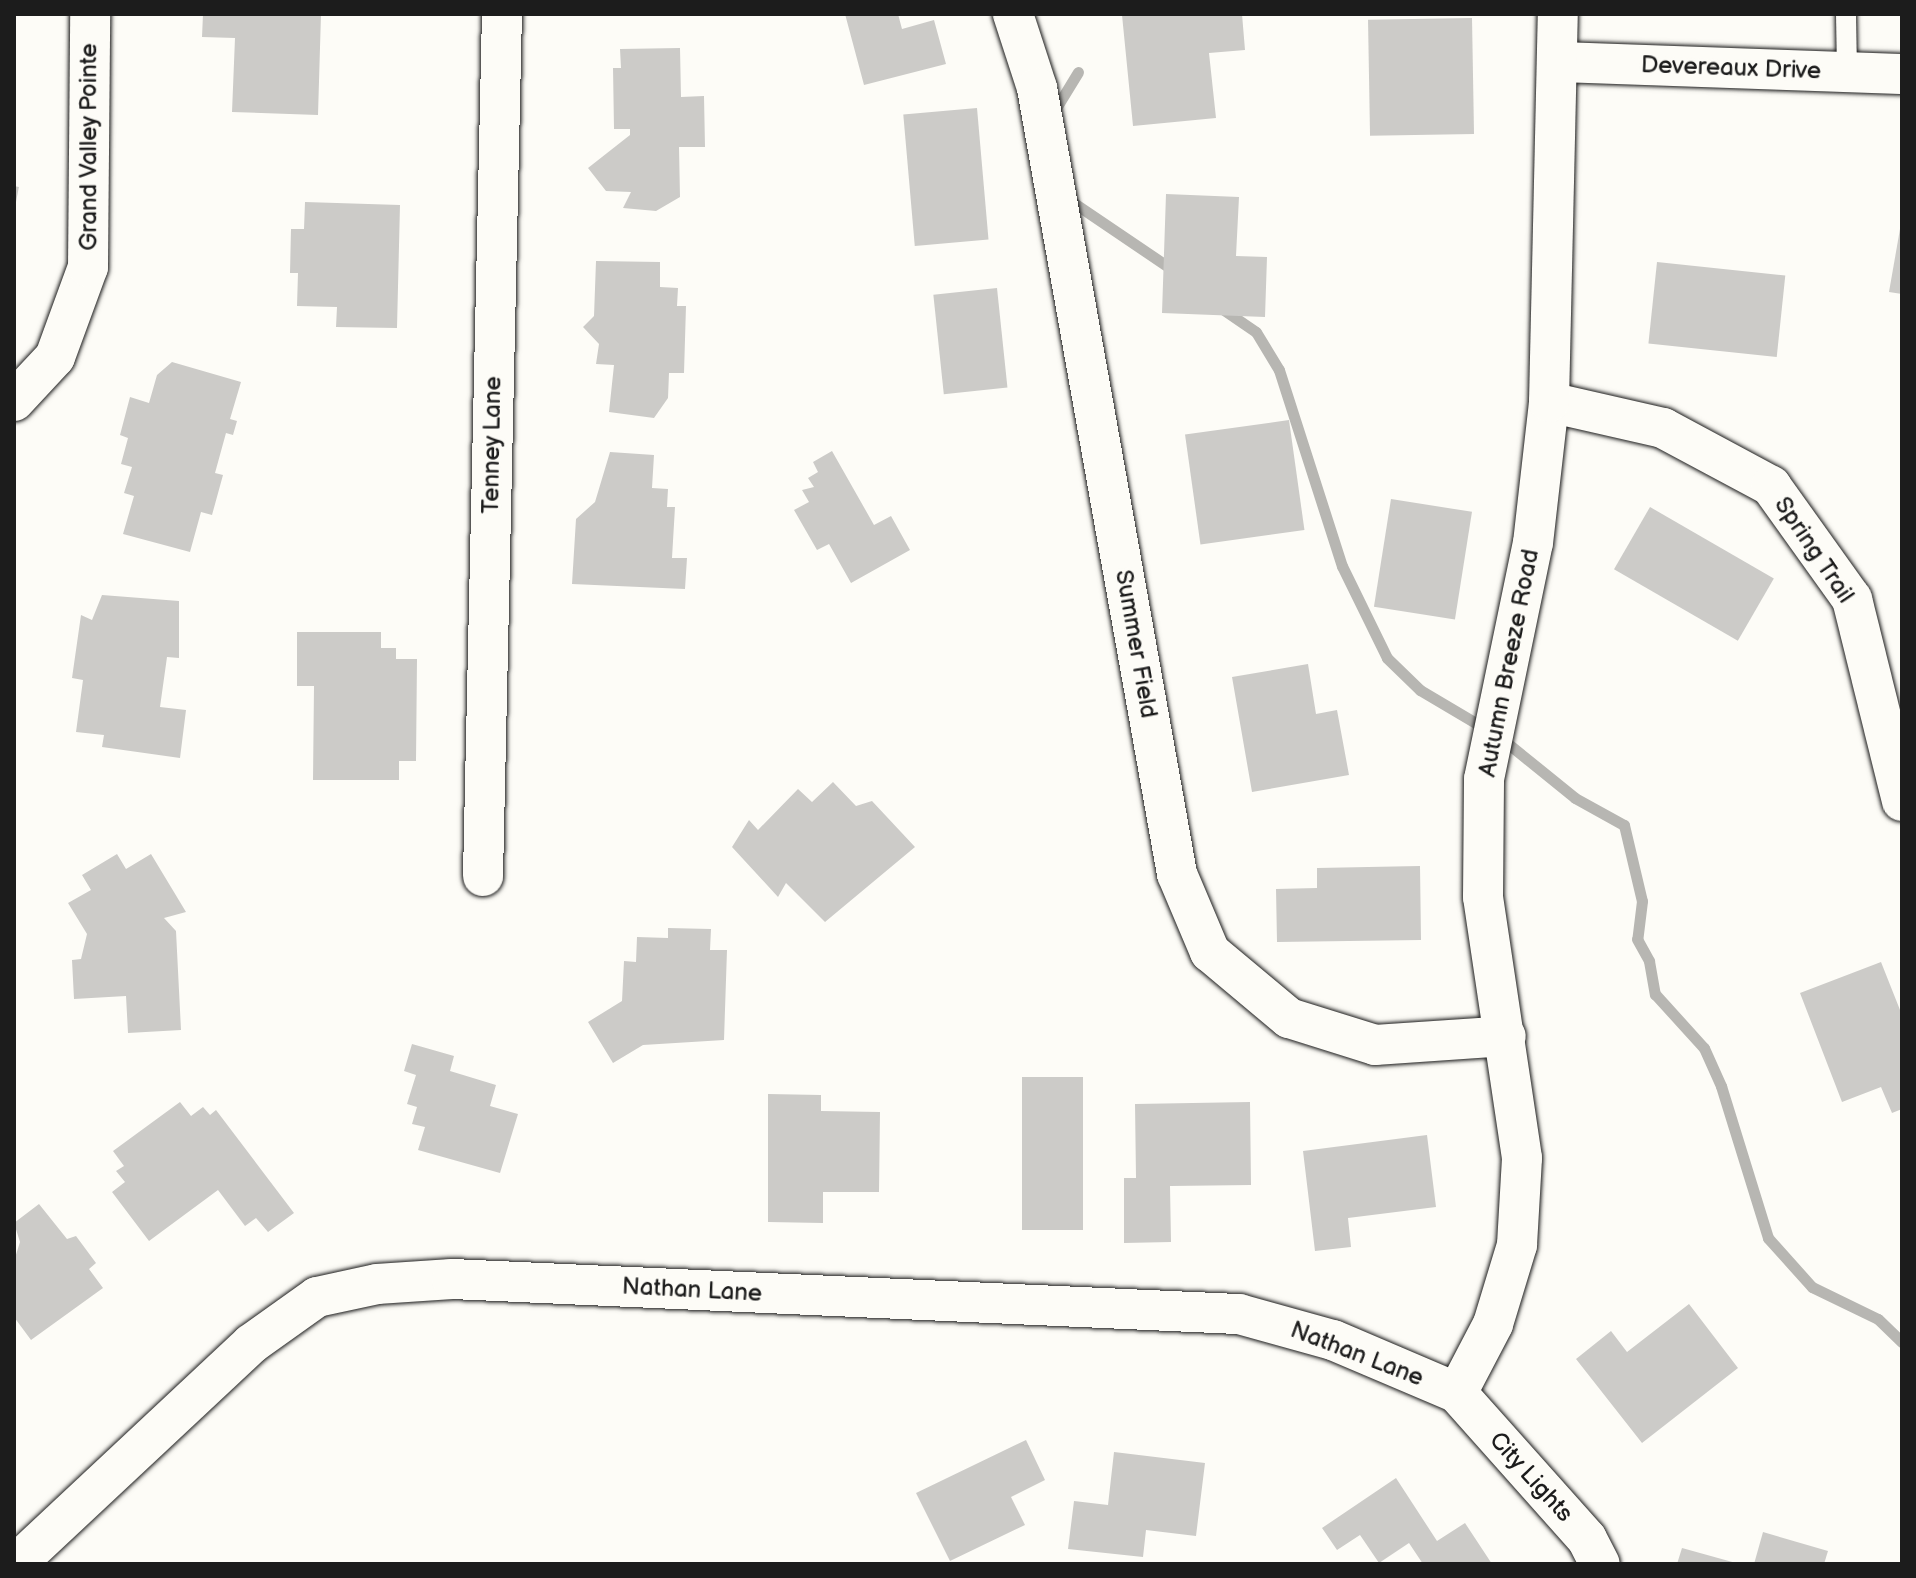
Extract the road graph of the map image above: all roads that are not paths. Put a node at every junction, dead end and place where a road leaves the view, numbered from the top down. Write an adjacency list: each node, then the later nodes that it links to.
1 (90, 14): 9 (street, Grand Valley Pointe)
2 (502, 14): 12 (street, Tenney Lane)
3 (1013, 14): 13 (street, Summer Field)
4 (1558, 14): 6 (street, Autumn Breeze Road)
5 (1846, 14): 7 (lane)
6 (1559, 62): 7 (street, Devereaux Drive); 10 (street, Autumn Breeze Road)
7 (1847, 72): 8 (street, Devereaux Drive)
8 (1902, 74)
9 (14, 401)
10 (1549, 402): 11 (street, Spring Trail); 13 (street, Autumn Breeze Road)
11 (1902, 801)
12 (483, 876)
13 (1506, 1036): 14 (street, Autumn Breeze Road)
14 (1457, 1393): 15 (street, Nathan Lane); 16 (street, City Lights)
15 (16, 1564)
16 (1600, 1564)

